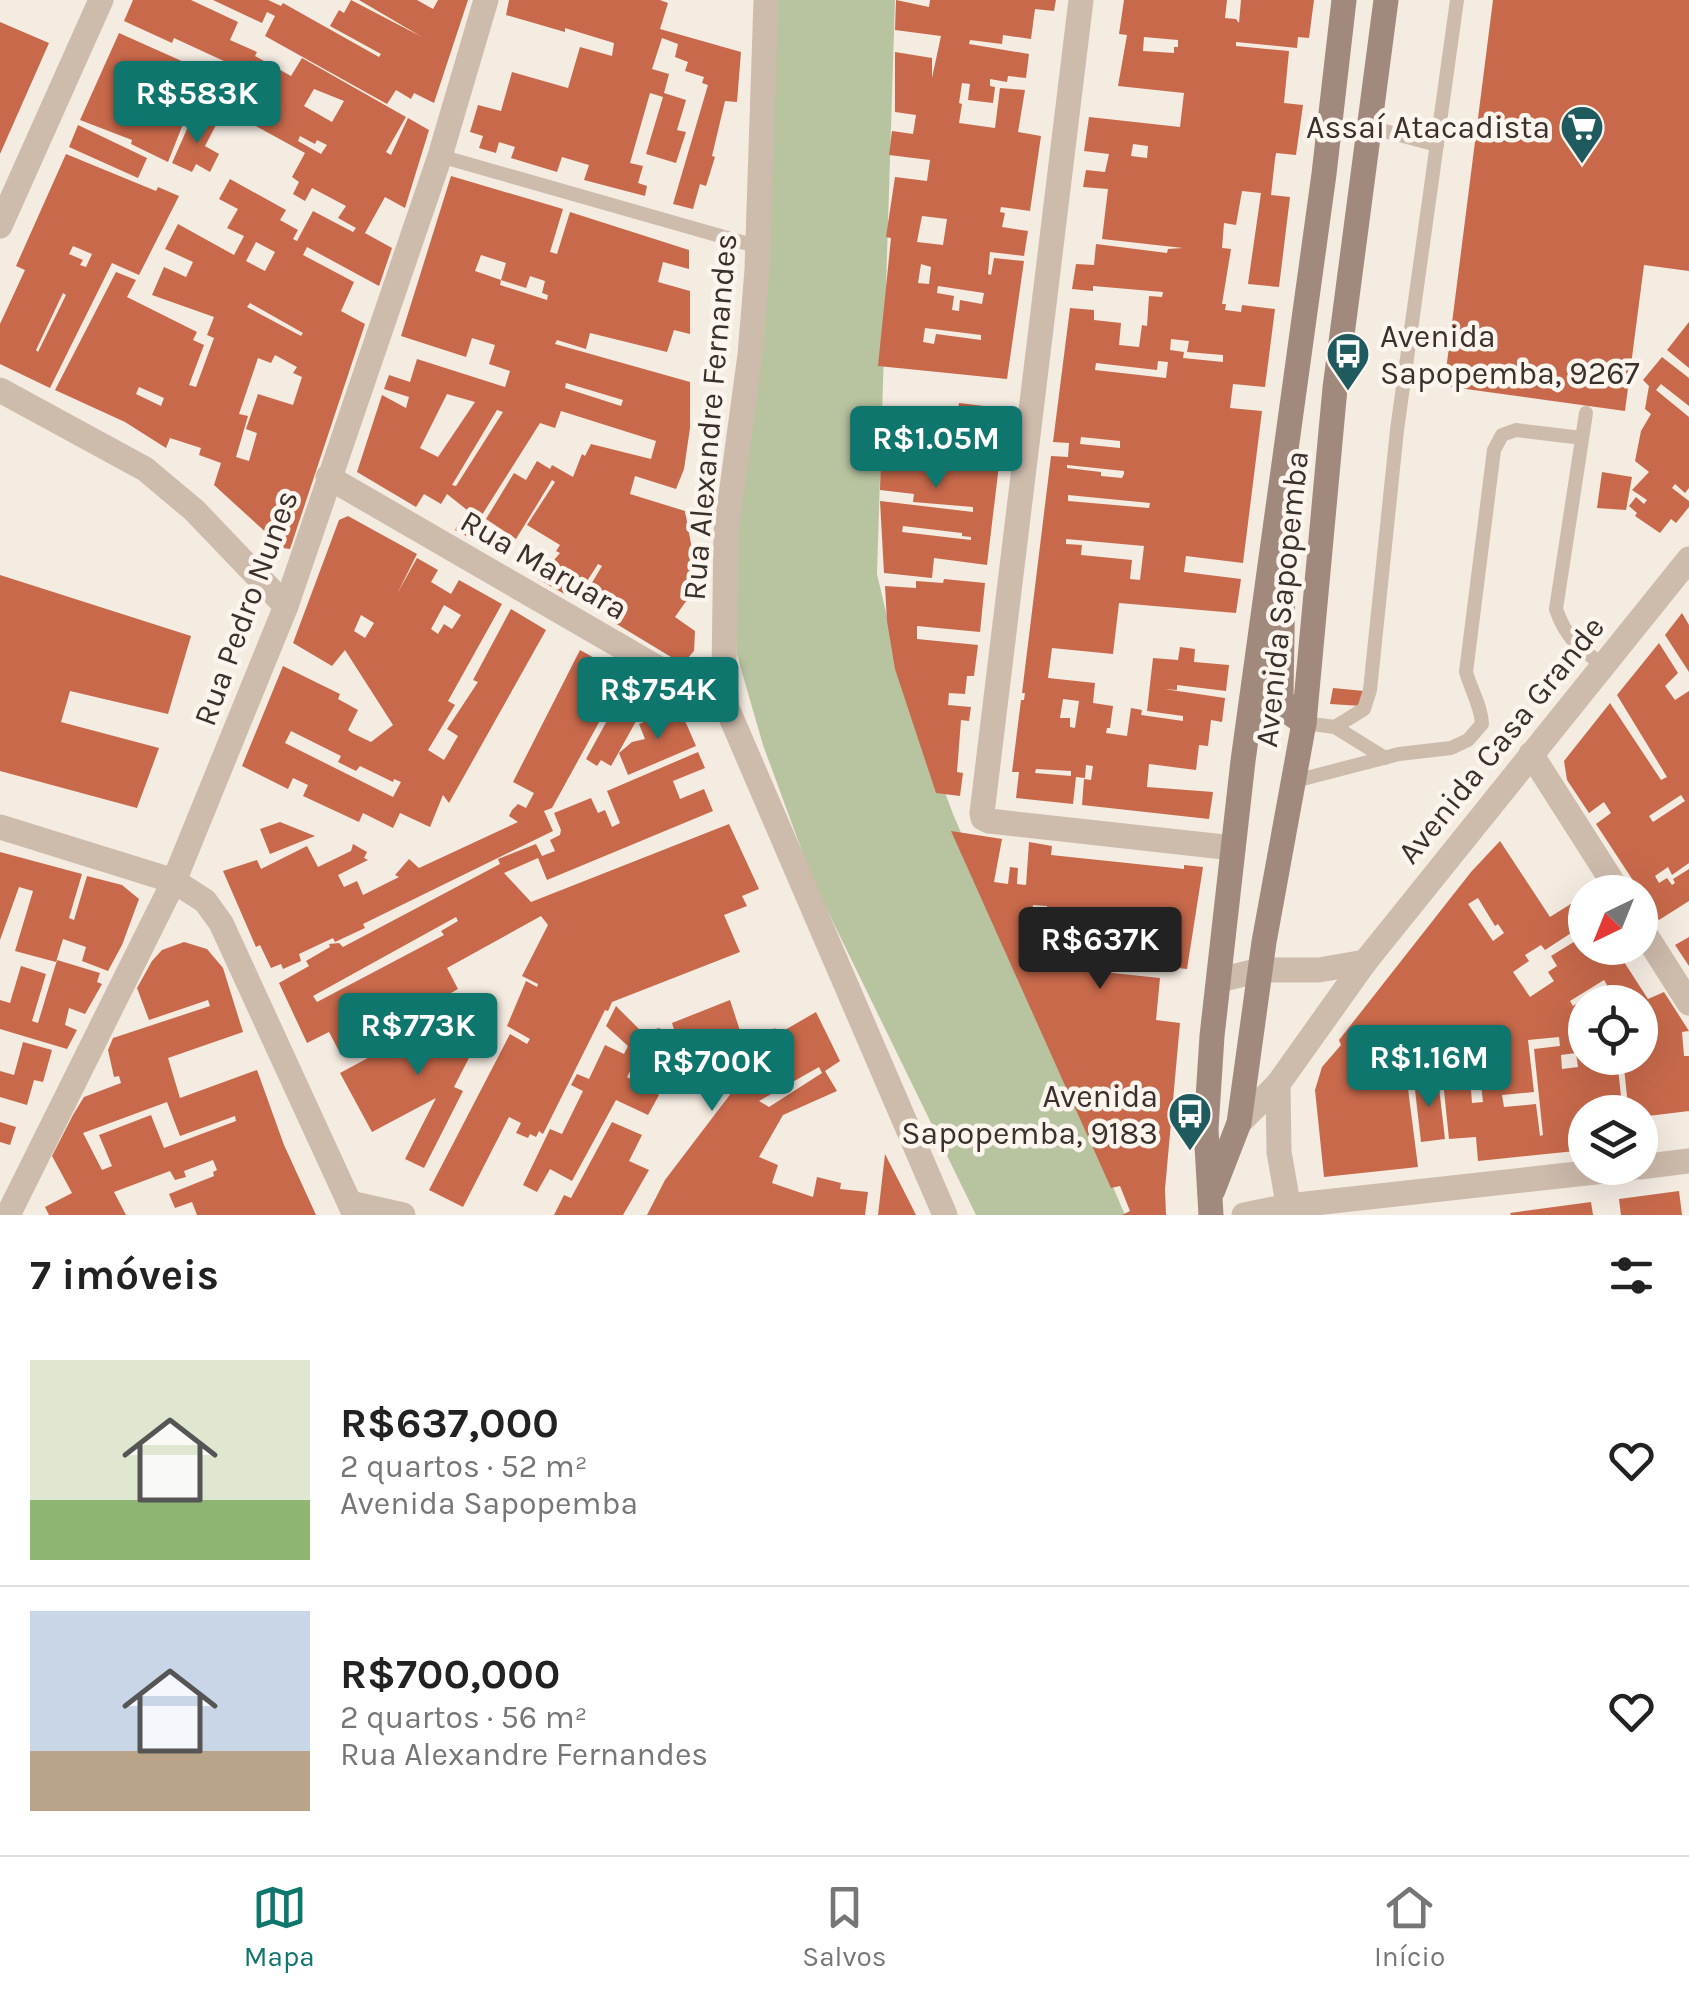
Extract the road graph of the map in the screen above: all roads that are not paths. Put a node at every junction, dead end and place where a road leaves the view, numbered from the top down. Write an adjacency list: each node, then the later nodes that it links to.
1 (102, 0): 11 (street)
2 (486, 0): 10 (street, Rua Pedro Nunes)
3 (766, 0): 12 (street, Rua Alexandre Fernandes)
4 (1080, 0): 28 (street)
5 (1344, 0): 17 (main road, Avenida Sapopemba)
6 (1386, 0): 8 (main road, Avenida Sapopemba)
7 (1458, 0): 9 (lane)
8 (1370, 128): 9 (lane); 22 (main road, Avenida Sapopemba)
9 (1437, 145): 23 (lane)
10 (440, 156): 12 (lane); 16 (street, Rua Pedro Nunes)
11 (0, 226)
12 (759, 247): 21 (street, Rua Alexandre Fernandes)
13 (0, 390): 19 (street)
14 (1586, 413): 15 (lane)
15 (1582, 438): 20 (lane); 25 (lane)
16 (328, 478): 19 (street, Rua Pedro Nunes); 21 (street, Rua Maruara)
17 (1280, 491): 22 (main road); 28 (main road, Avenida Sapopemba)
18 (1689, 559): 20 (street, Avenida Casa Grande)
19 (286, 606): 30 (street, Rua Pedro Nunes)
20 (1603, 666): 24 (street, Avenida Casa Grande)
21 (726, 708): 46 (street, Rua Alexandre Fernandes)
22 (1304, 724): 23 (lane); 26 (main road, Avenida Sapopemba)
23 (1335, 727): 25 (lane)
24 (1531, 754): 29 (street); 32 (street, Avenida Casa Grande)
25 (1385, 758): 26 (lane)
26 (1295, 781): 33 (main road, Avenida Sapopemba)
27 (0, 827): 30 (street)
28 (1233, 848): 34 (main road, Avenida Sapopemba)
29 (1608, 875)
30 (174, 880): 42 (street); 44 (street, Rua Pedro Nunes)
31 (1658, 954): 35 (street)
32 (1365, 962): 33 (street); 36 (street, Avenida Casa Grande)
33 (1261, 970): 34 (street); 37 (main road, Avenida Sapopemba)
34 (1219, 980): 41 (main road, Avenida Sapopemba)
35 (1689, 1003)
36 (1278, 1084): 37 (street, Avenida Casa Grande); 43 (street)
37 (1239, 1123): 41 (main road, Avenida Sapopemba)
38 (1689, 1161): 39 (street)
39 (1658, 1164)
40 (1568, 1176): 43 (street)
41 (1210, 1206)
42 (353, 1209): 45 (street)
43 (1289, 1210): 47 (street)
44 (8, 1215)
45 (403, 1215)
46 (945, 1215)
47 (1244, 1215)

